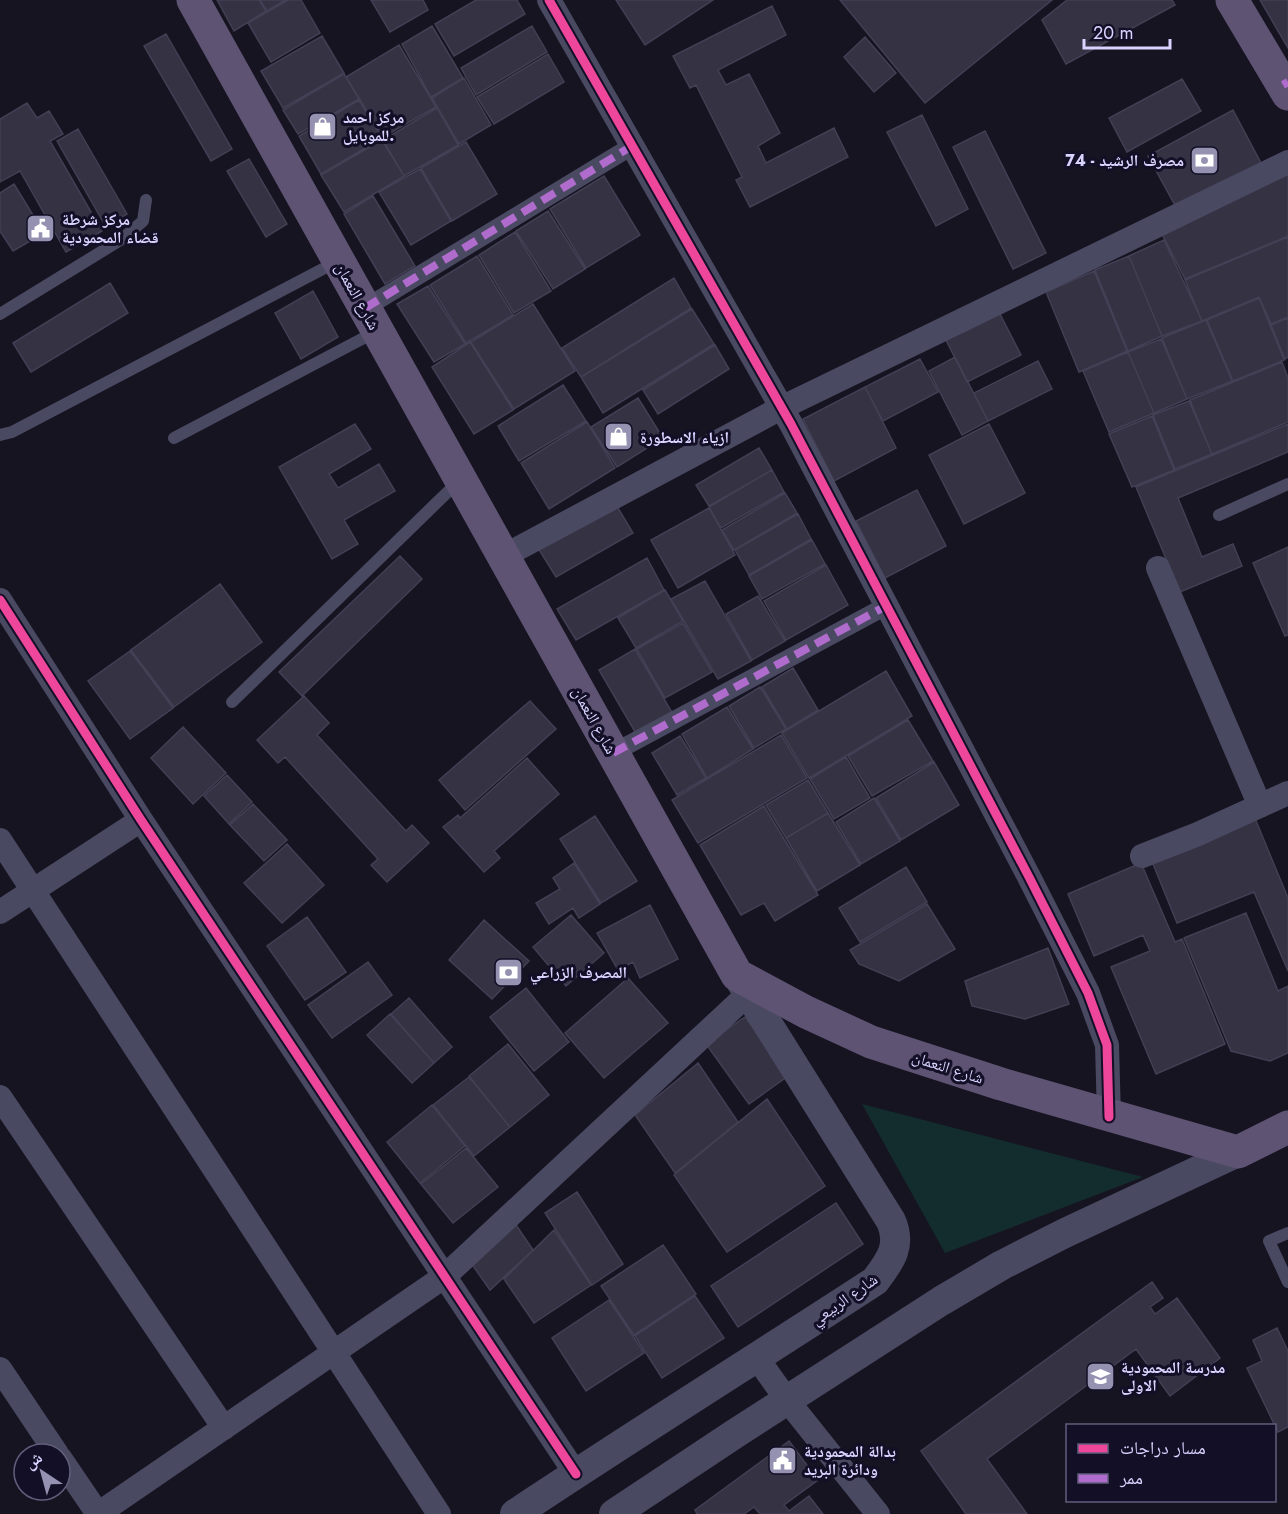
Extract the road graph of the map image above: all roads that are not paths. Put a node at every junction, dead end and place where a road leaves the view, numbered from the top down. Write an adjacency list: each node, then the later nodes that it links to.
1 (194, 0): 8 (main road, شارع النعمان)
2 (549, 0): 5 (street)
3 (1232, 0): 4 (main road)
4 (1286, 87)
5 (632, 146): 10 (street); 11 (street)
6 (1288, 162): 11 (street)
7 (146, 200): 9 (lane)
8 (339, 261): 10 (main road, شارع النعمان); 12 (lane)
9 (0, 314)
10 (371, 319): 13 (lane); 14 (main road, شارع النعمان)
11 (781, 408): 17 (street); 19 (street)
12 (0, 435)
13 (174, 438)
14 (460, 479): 17 (main road, شارع النعمان); 21 (lane)
15 (1288, 484): 16 (lane)
16 (1219, 515)
17 (504, 556): 22 (main road, شارع النعمان)
18 (1158, 568): 24 (street)
19 (886, 606): 22 (street); 32 (street)
20 (4, 613): 25 (street)
21 (232, 702)
22 (613, 753): 30 (main road, شارع النعمان)
23 (1288, 793): 24 (street)
24 (1260, 806): 27 (street)
25 (141, 820): 28 (street); 36 (street)
26 (0, 840): 28 (street)
27 (1142, 856)
28 (33, 891): 29 (street); 38 (street)
29 (0, 912)
30 (743, 984): 32 (main road, شارع النعمان); 36 (street); 39 (street, شارع الربيعي)
31 (0, 1097): 42 (street)
32 (1109, 1117): 34 (main road, شارع النعمان)
33 (1288, 1127): 34 (main road)
34 (1238, 1152): 41 (street)
35 (1288, 1233): 37 (lane)
36 (445, 1276): 38 (street); 44 (street)
37 (1288, 1282)
38 (334, 1353): 42 (street); 47 (street)
39 (757, 1358): 41 (street); 44 (street, شارع الربيعي)
40 (0, 1369): 43 (street)
41 (787, 1400): 49 (street); 50 (street)
42 (224, 1428): 46 (street)
43 (49, 1442)
44 (576, 1474): 48 (street, شارع الربيعي)
45 (72, 1476): 46 (street)
46 (98, 1514)
47 (439, 1514)
48 (515, 1514)
49 (614, 1514)
50 (878, 1514)

